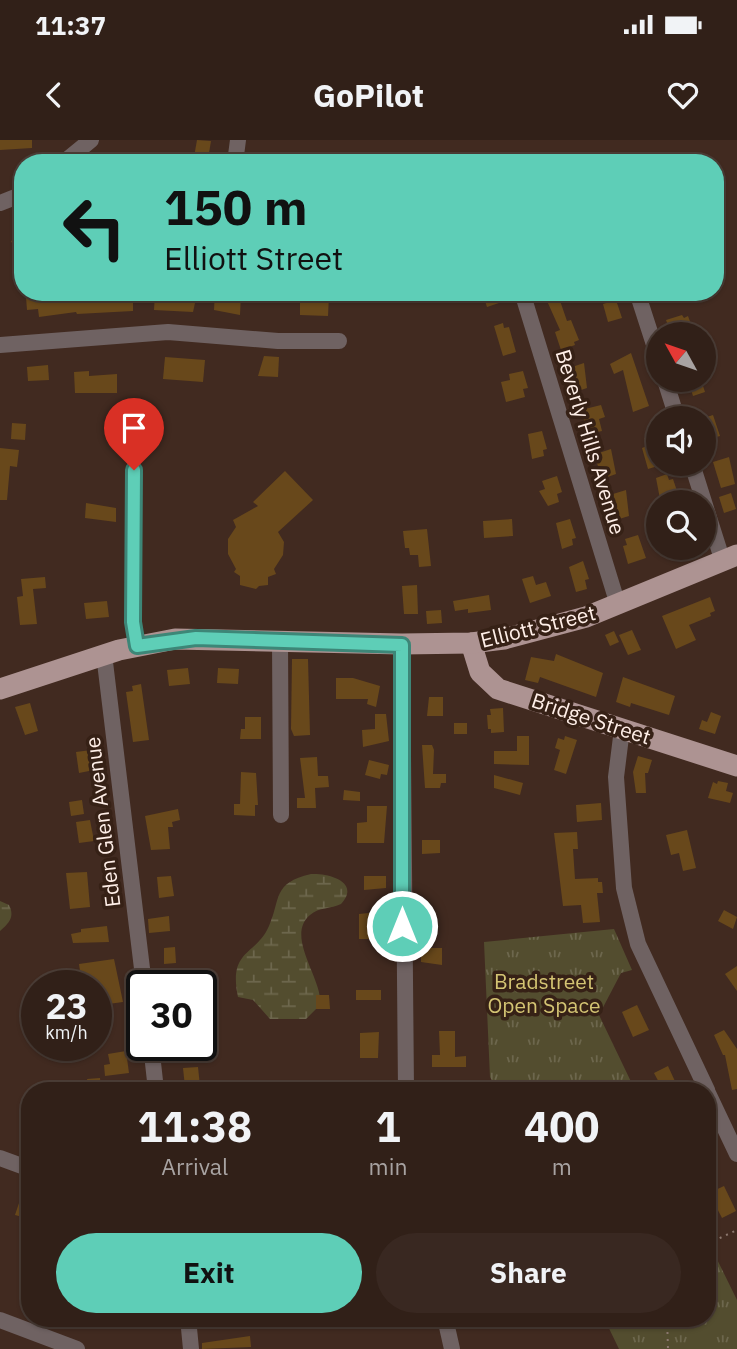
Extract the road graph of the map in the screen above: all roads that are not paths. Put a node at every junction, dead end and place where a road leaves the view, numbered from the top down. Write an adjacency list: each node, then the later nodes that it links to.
1 (91, 140): 2 (street)
2 (74, 154)
3 (525, 301): 11 (street, Beverly Hills Avenue)
4 (640, 301): 5 (street)
5 (647, 322)
6 (339, 341): 7 (street)
7 (0, 345)
8 (134, 470): 15 (street)
9 (697, 476): 10 (street)
10 (730, 558): 11 (main road, Elliott Street)
11 (618, 605): 13 (main road, Elliott Street)
12 (280, 641): 14 (main road, Elliott Street); 15 (main road, Elliott Street); 20 (street)
13 (471, 643): 14 (main road, Elliott Street); 18 (main road, Bridge Street)
14 (402, 645): 24 (street)
15 (137, 646): 16 (main road, Elliott Street)
16 (104, 654): 17 (main road, Elliott Street); 21 (street, Eden Glen Avenue)
17 (0, 689)
18 (622, 729): 19 (main road, Bridge Street); 25 (street)
19 (737, 766)
20 (281, 815)
21 (142, 970)
22 (153, 1061): 23 (street)
23 (155, 1082)
24 (406, 1082)
25 (703, 1082)
26 (716, 1110): 27 (street)
27 (737, 1154)
28 (0, 1158): 29 (street)
29 (21, 1166)
30 (0, 1320): 33 (street)
31 (189, 1327): 34 (street)
32 (447, 1327): 35 (street)
33 (77, 1349)
34 (191, 1349)
35 (452, 1349)

